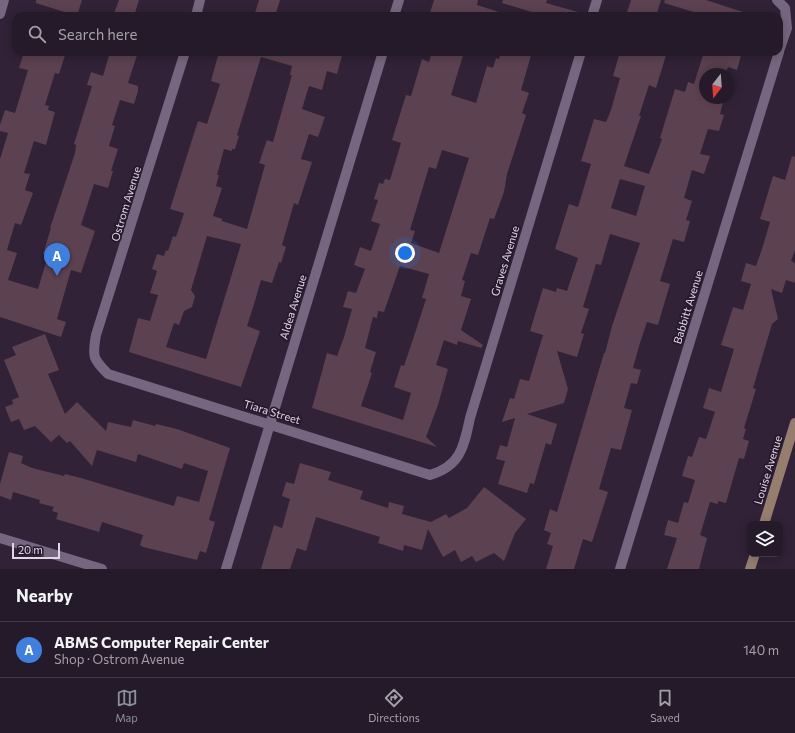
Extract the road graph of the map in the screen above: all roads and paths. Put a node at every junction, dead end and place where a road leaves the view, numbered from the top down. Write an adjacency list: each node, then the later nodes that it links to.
1 (4, 0): 9 (street)
2 (200, 0): 6 (street)
3 (398, 0): 7 (street)
4 (597, 0): 8 (street)
5 (777, 0): 10 (street, Babbitt Avenue)
6 (197, 12)
7 (395, 12)
8 (593, 12)
9 (0, 14)
10 (783, 40)
11 (183, 56): 15 (street, Ostrom Avenue)
12 (382, 56): 17 (street, Aldea Avenue)
13 (580, 56): 18 (street, Graves Avenue)
14 (778, 56): 24 (street, Babbitt Avenue)
15 (96, 362): 17 (street, Tiara Street)
16 (795, 423): 19 (main road, Louise Avenue)
17 (270, 424): 18 (street, Tiara Street); 23 (street, Aldea Avenue)
18 (444, 471)
19 (765, 521)
20 (0, 538): 22 (street)
21 (754, 557): 25 (main road)
22 (102, 569)
23 (226, 569)
24 (620, 569)
25 (750, 569)

